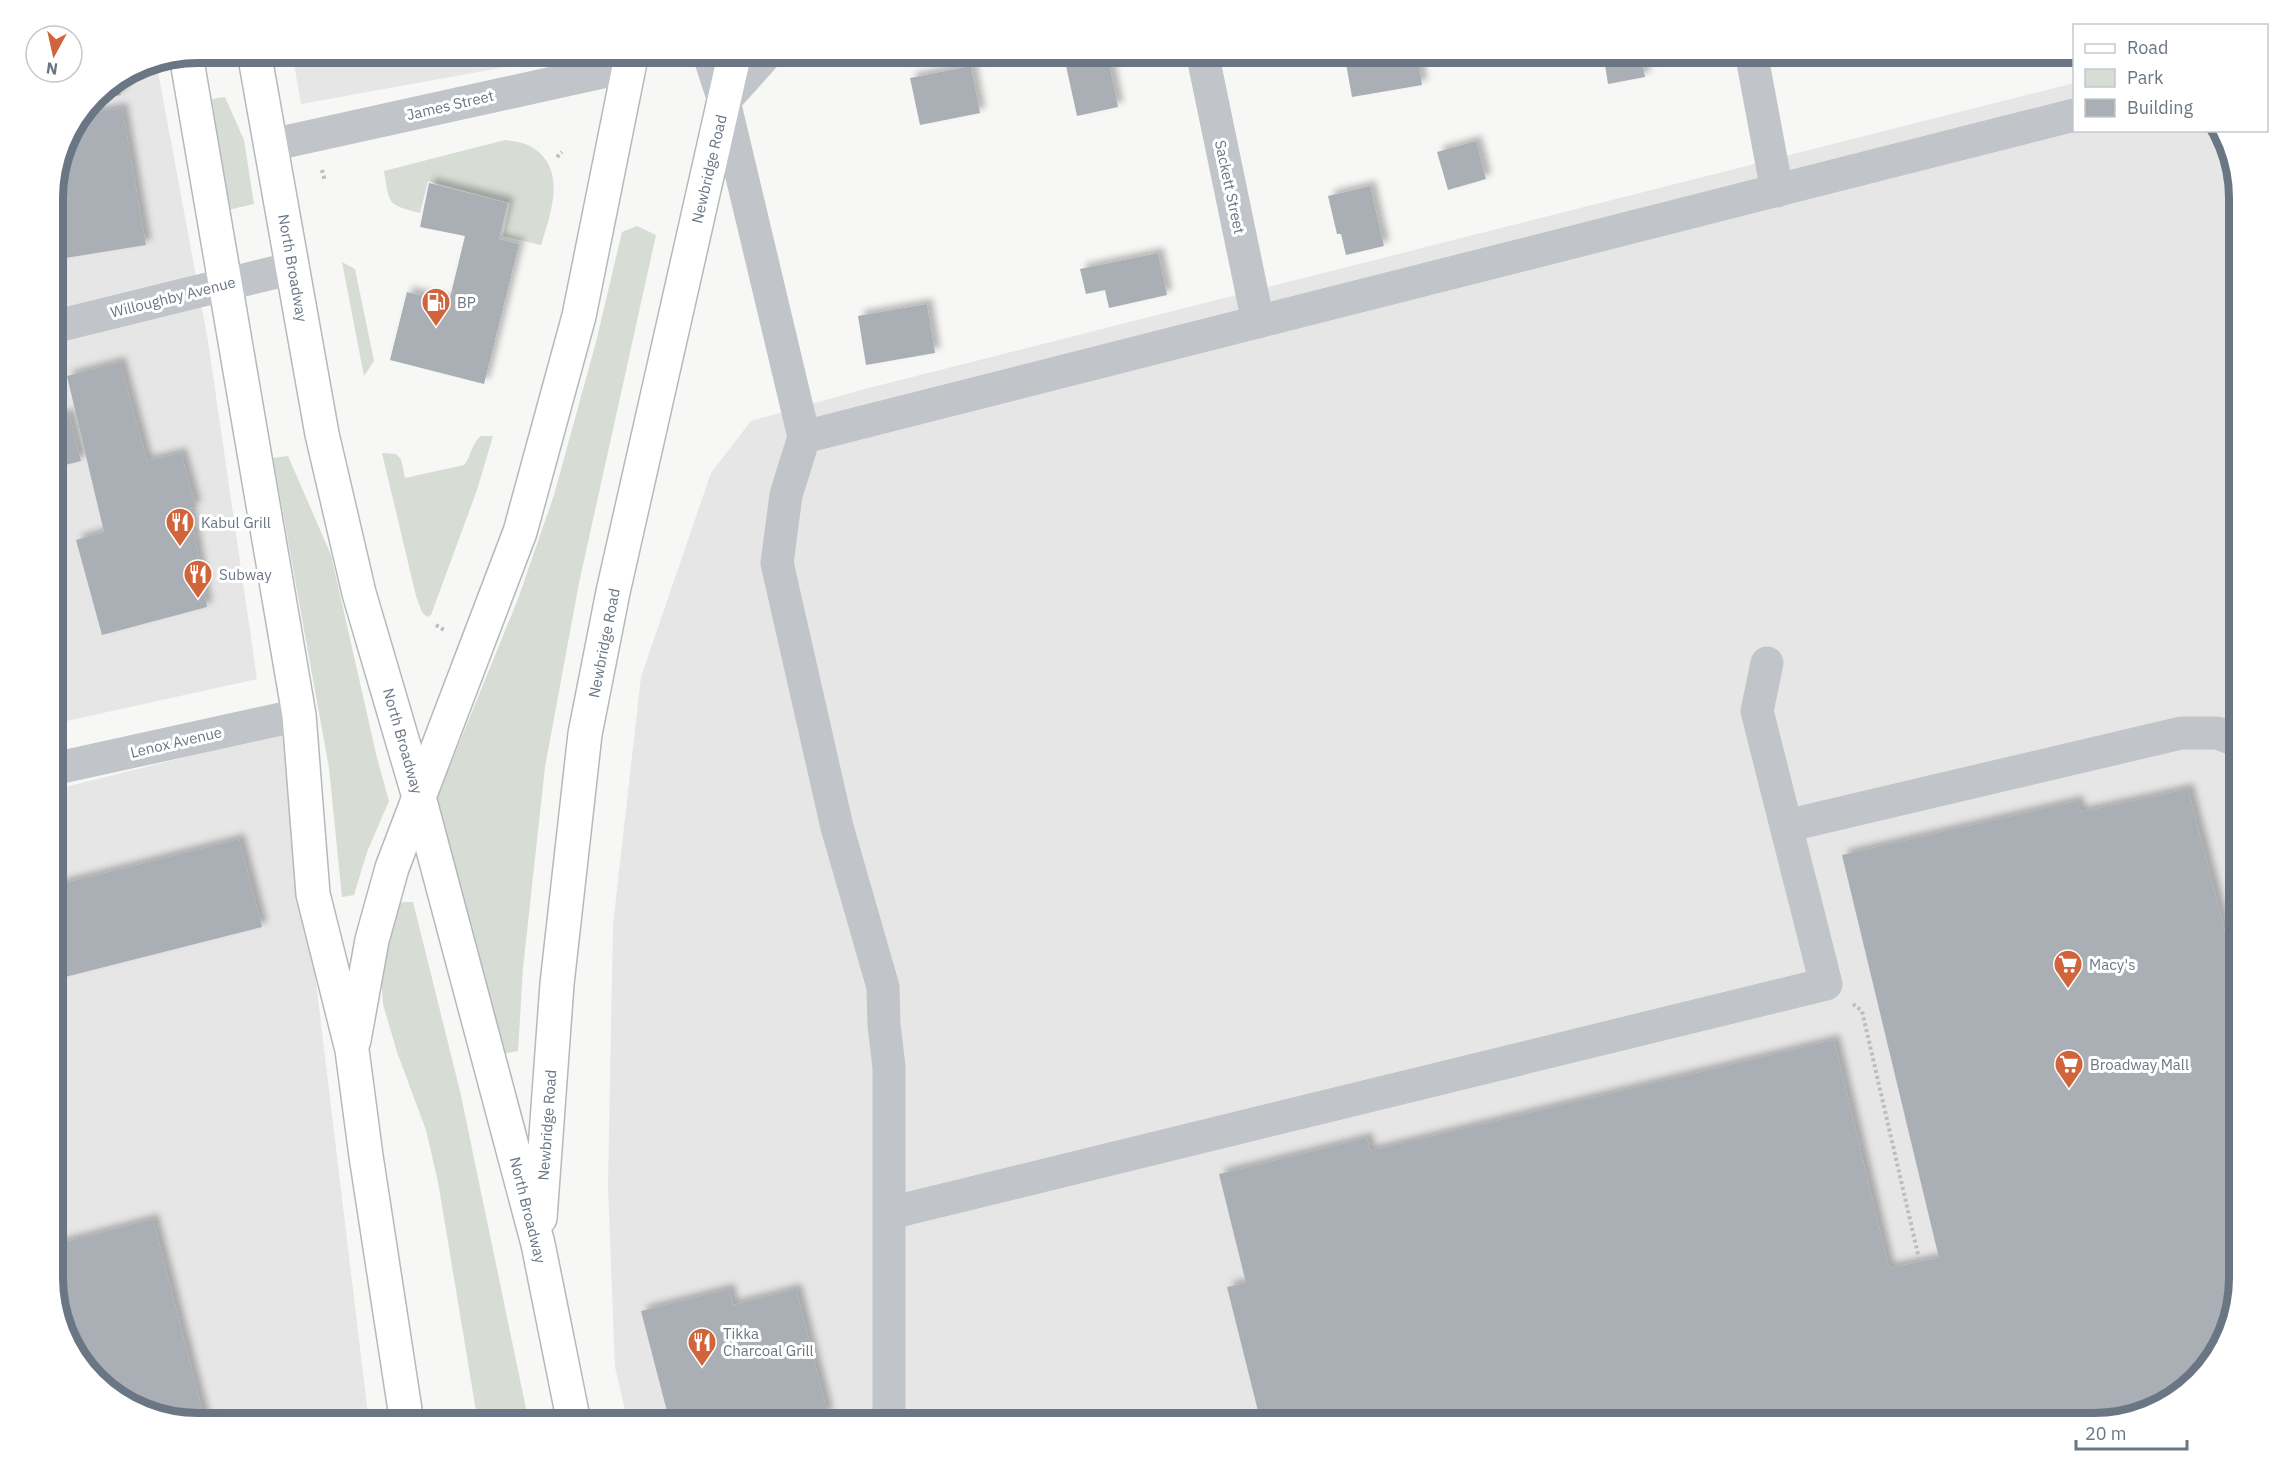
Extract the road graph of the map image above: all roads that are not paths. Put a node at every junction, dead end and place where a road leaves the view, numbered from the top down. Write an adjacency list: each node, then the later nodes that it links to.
1 (256, 63): 12 (main road, North Broadway)
2 (614, 63): 12 (street, James Street)
3 (630, 63): 23 (main road)
4 (712, 63): 10 (street)
5 (733, 63): 10 (main road, Newbridge Road)
6 (758, 63): 10 (street)
7 (1204, 63): 16 (street, Sackett Street)
8 (1752, 63): 13 (street)
9 (187, 64): 15 (main road)
10 (724, 101): 18 (street); 27 (main road, Newbridge Road)
11 (2073, 116): 13 (street)
12 (271, 145): 14 (main road, North Broadway)
13 (1777, 191): 16 (street)
14 (293, 268): 15 (street, Willoughby Avenue); 23 (main road, North Broadway)
15 (226, 284): 17 (street, Willoughby Avenue); 20 (main road)
16 (1258, 322): 18 (street)
17 (63, 325)
18 (804, 437): 26 (street)
19 (1767, 663): 24 (street)
20 (299, 715): 22 (street, Lenox Avenue); 25 (main road)
21 (2229, 738): 24 (street)
22 (63, 768)
23 (419, 796): 25 (main road); 27 (main road, North Broadway)
24 (1786, 826): 26 (street)
25 (352, 1050): 28 (main road)
26 (890, 1213): 30 (street)
27 (538, 1244): 29 (main road, North Broadway)
28 (405, 1413)
29 (572, 1413)
30 (889, 1413)

